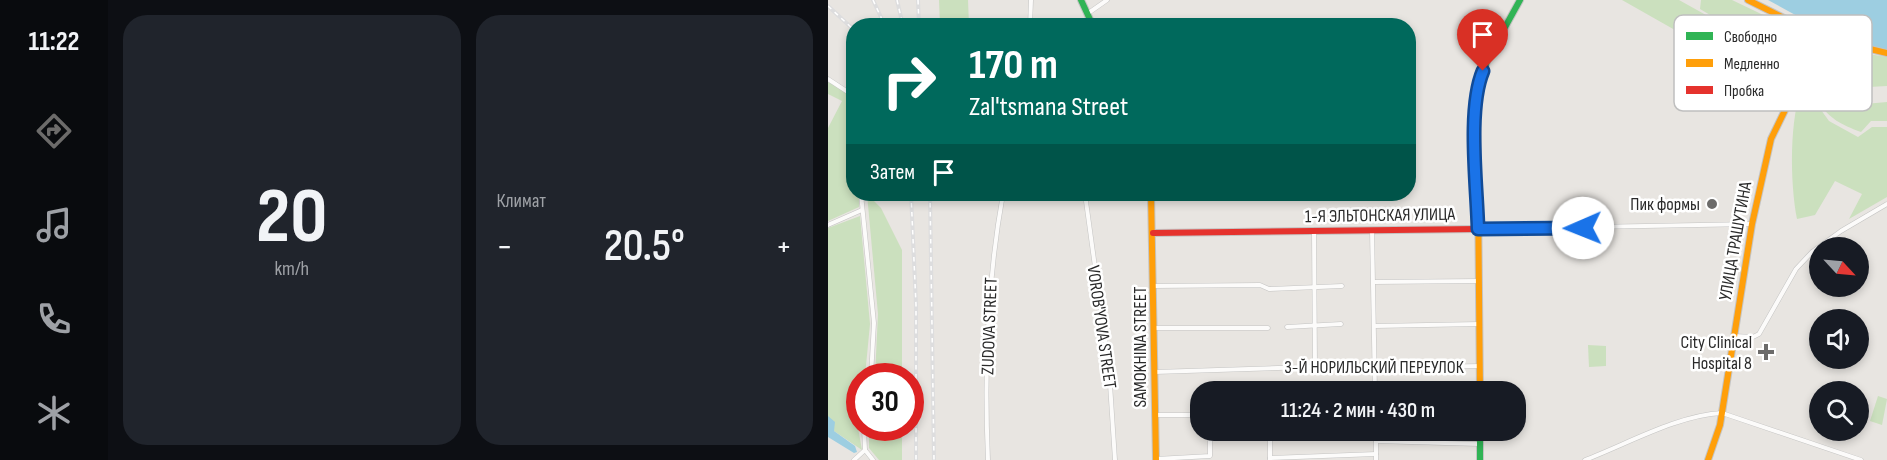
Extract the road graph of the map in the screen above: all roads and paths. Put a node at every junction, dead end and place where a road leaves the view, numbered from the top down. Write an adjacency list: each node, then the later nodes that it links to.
1 (1031, 0): 8 (street)
2 (1081, 0): 6 (street)
3 (1107, 0): 6 (street)
4 (1520, 0): 23 (street)
5 (1749, 0): 7 (street)
6 (1088, 14): 9 (street)
7 (1779, 15)
8 (1030, 18)
9 (1090, 18)
10 (1872, 49): 11 (street)
11 (1887, 53)
12 (828, 79): 13 (street)
13 (846, 91)
14 (1784, 111): 21 (street, УЛИЦА ТРАШУТИНА)
15 (861, 201): 20 (street)
16 (1002, 201): 61 (street, ZUDOVA STREET)
17 (1086, 201): 62 (street, VOROB'YOVA STREET)
18 (1151, 201): 26 (street, SAMOKHINA STREET)
19 (1887, 204): 39 (street)
20 (862, 210): 22 (street); 40 (street)
21 (1752, 224): 23 (street, 1-Я ЭЛЬТОНСКАЯ УЛИЦА); 39 (street, УЛИЦА ТРАШУТИНА)
22 (828, 225)
23 (1478, 229): 24 (street, 1-Я ЭЛЬТОНСКАЯ УЛИЦА); 27 (street)
24 (1372, 230): 25 (street, 1-Я ЭЛЬТОНСКАЯ УЛИЦА); 28 (street)
25 (1314, 231): 26 (street, 1-Я ЭЛЬТОНСКАЯ УЛИЦА); 31 (street)
26 (1153, 233): 29 (street, SAMOKHINA STREET)
27 (1479, 281): 28 (street); 33 (street)
28 (1374, 282): 35 (street)
29 (1154, 286): 31 (street); 37 (street, SAMOKHINA STREET)
30 (1342, 286): 31 (street)
31 (1314, 288): 34 (street)
32 (1341, 324): 34 (street)
33 (1479, 324): 35 (street); 42 (street)
34 (1314, 326): 36 (street); 41 (street)
35 (1375, 326): 43 (street)
36 (1287, 327)
37 (1155, 328): 38 (street); 44 (street, SAMOKHINA STREET)
38 (1268, 328)
39 (1734, 336): 47 (street, УЛИЦА ТРАШУТИНА)
40 (871, 363)
41 (1315, 366): 43 (street, 3-Й НОРИЛЬСКИЙ ПЕРЕУЛОК); 44 (street, 3-Й НОРИЛЬСКИЙ ПЕРЕУЛОК)
42 (1480, 366): 43 (street, 3-Й НОРИЛЬСКИЙ ПЕРЕУЛОК); 46 (street)
43 (1375, 368): 45 (street)
44 (1155, 372): 48 (street, SAMOKHINA STREET)
45 (1375, 381)
46 (1480, 381)
47 (1722, 413): 65 (street); 66 (street, УЛИЦА ТРАШУТИНА); 67 (street)
48 (1155, 415): 49 (street); 57 (street, SAMOKHINA STREET)
49 (1190, 415)
50 (865, 441): 55 (street)
51 (1210, 441): 57 (street)
52 (1270, 441): 58 (street)
53 (1376, 441): 54 (street); 56 (street)
54 (1480, 444): 64 (street)
55 (865, 450): 59 (street); 60 (street)
56 (1376, 454): 58 (street); 63 (street)
57 (1156, 459)
58 (1270, 459)
59 (854, 460)
60 (873, 460)
61 (988, 460)
62 (1115, 460)
63 (1376, 460)
64 (1480, 460)
65 (1585, 460)
66 (1708, 460)
67 (1862, 460)

